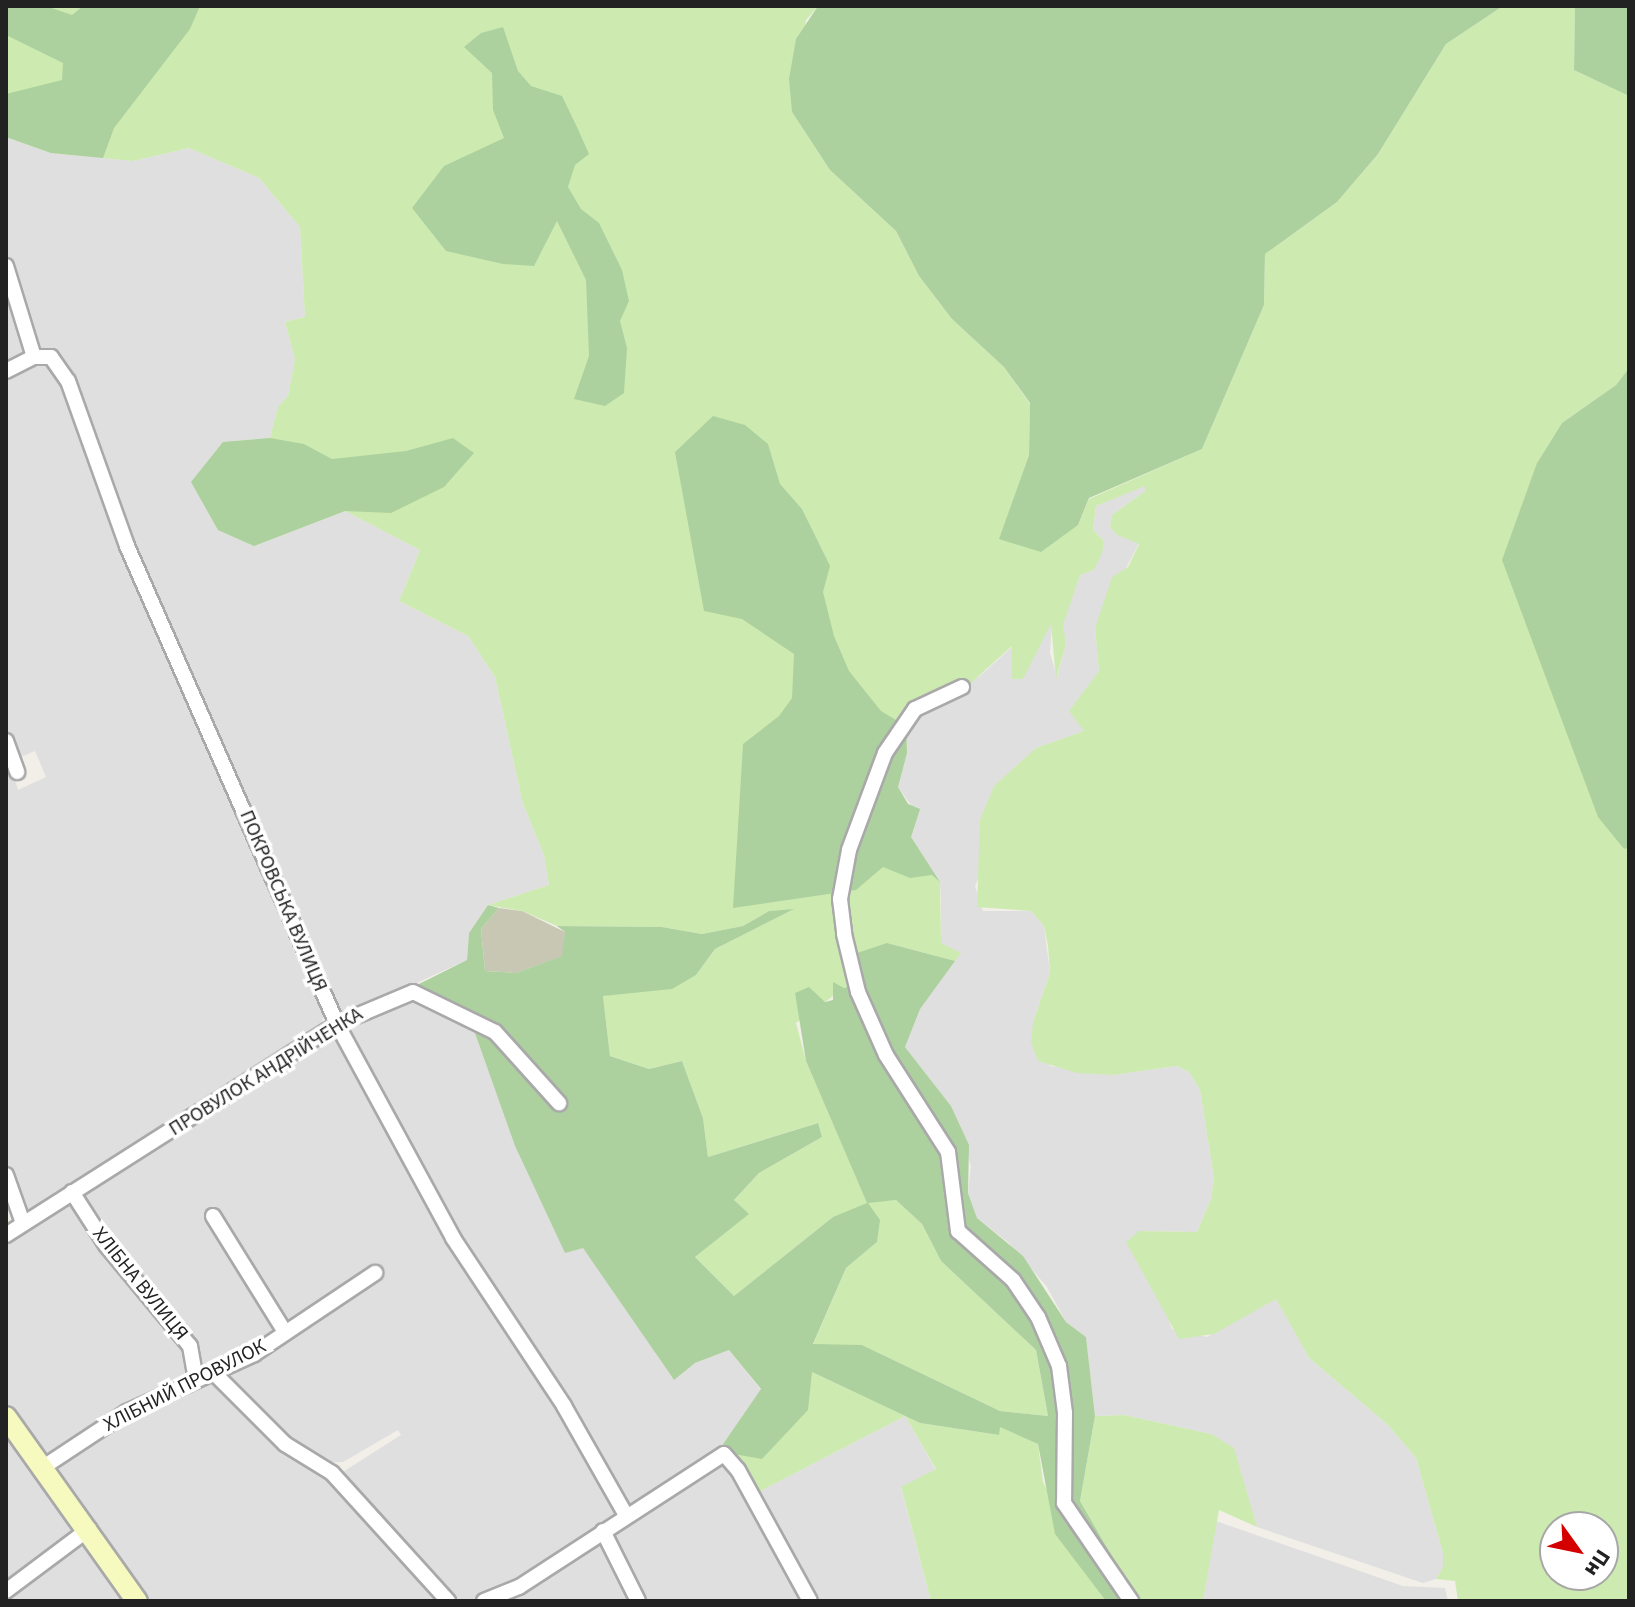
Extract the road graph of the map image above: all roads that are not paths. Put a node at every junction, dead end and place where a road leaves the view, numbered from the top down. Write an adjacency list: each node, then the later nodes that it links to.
1 (6, 266): 2 (street)
2 (34, 357): 3 (street); 7 (street, ПОКРОВСЬКА ВУЛИЦЯ)
3 (6, 371)
4 (962, 687): 29 (street)
5 (6, 741): 6 (street)
6 (17, 772)
7 (337, 1024): 8 (street, ПРОВУЛОК АНДРІЙЧЕНКА); 10 (street, ПРОВУЛОК АНДРІЙЧЕНКА); 20 (street, ПОКРОВСЬКА ВУЛИЦЯ)
8 (559, 1103)
9 (6, 1175): 12 (street)
10 (72, 1192): 12 (street, ПРОВУЛОК АНДРІЙЧЕНКА); 17 (street, ХЛІБНА ВУЛИЦЯ)
11 (213, 1216): 15 (street, ХЛІБНИЙ ПРОВУЛОК)
12 (23, 1223): 13 (street, ПРОВУЛОК АНДРІЙЧЕНКА)
13 (6, 1235)
14 (375, 1273): 15 (street, ХЛІБНИЙ ПРОВУЛОК)
15 (285, 1332): 16 (street, ХЛІБНИЙ ПРОВУЛОК)
16 (215, 1374): 17 (street, ХЛІБНИЙ ПРОВУЛОК); 25 (street)
17 (196, 1380): 19 (street, ХЛІБНИЙ ПРОВУЛОК)
18 (6, 1417): 19 (street)
19 (45, 1466): 21 (street)
20 (626, 1515): 22 (street); 28 (street)
21 (89, 1529): 23 (street); 24 (street)
22 (603, 1531): 26 (street); 27 (street)
23 (6, 1591)
24 (137, 1601)
25 (448, 1601)
26 (484, 1601)
27 (638, 1601)
28 (810, 1601)
29 (1131, 1601)

